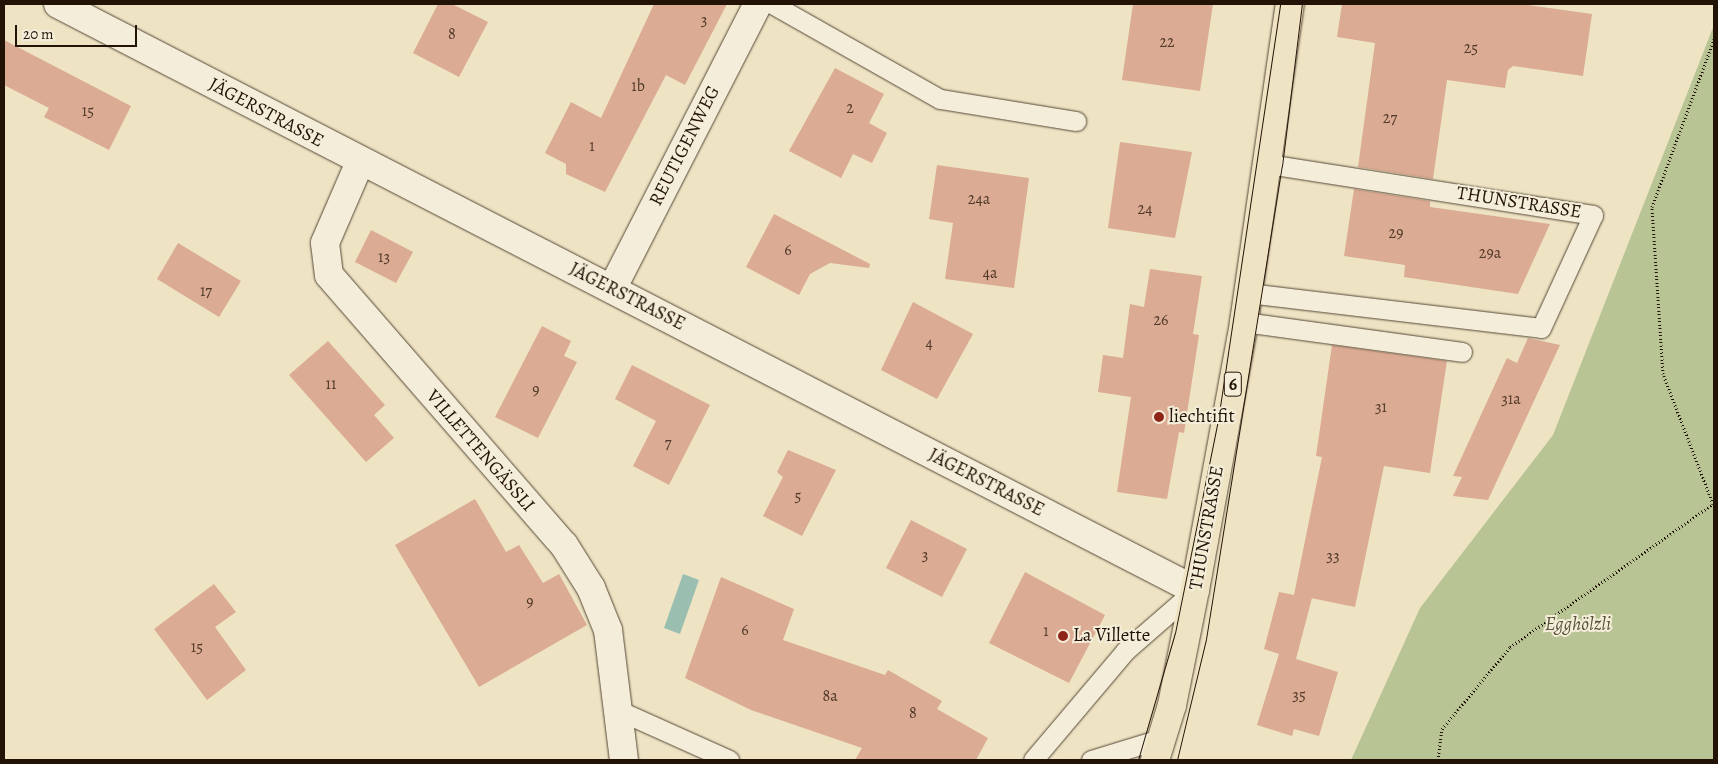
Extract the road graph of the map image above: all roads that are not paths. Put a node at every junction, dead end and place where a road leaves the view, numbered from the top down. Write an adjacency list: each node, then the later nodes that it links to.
1 (58, 4): 6 (street, JÄGERSTRASSE)
2 (758, 4): 8 (street, REUTIGENWEG)
3 (772, 4): 5 (lane)
4 (1290, 4): 7 (main road, THUNSTRASSE / 6)
5 (1076, 122)
6 (360, 162): 8 (street, JÄGERSTRASSE); 13 (street, VILLETTENGÄSSLI)
7 (1267, 164): 9 (main road, THUNSTRASSE / 6); 9 (lane, THUNSTRASSE)
8 (612, 289): 12 (street, JÄGERSTRASSE)
9 (1248, 293): 10 (main road, THUNSTRASSE / 6)
10 (1244, 322): 11 (lane); 12 (main road, THUNSTRASSE / 6)
11 (1462, 352)
12 (1196, 590): 14 (main road, THUNSTRASSE / 6); 17 (lane)
13 (618, 710): 15 (street, VILLETTENGÄSSLI); 16 (lane)
14 (1159, 749): 18 (lane)
15 (624, 760)
16 (729, 760)
17 (1032, 760)
18 (1091, 760)

